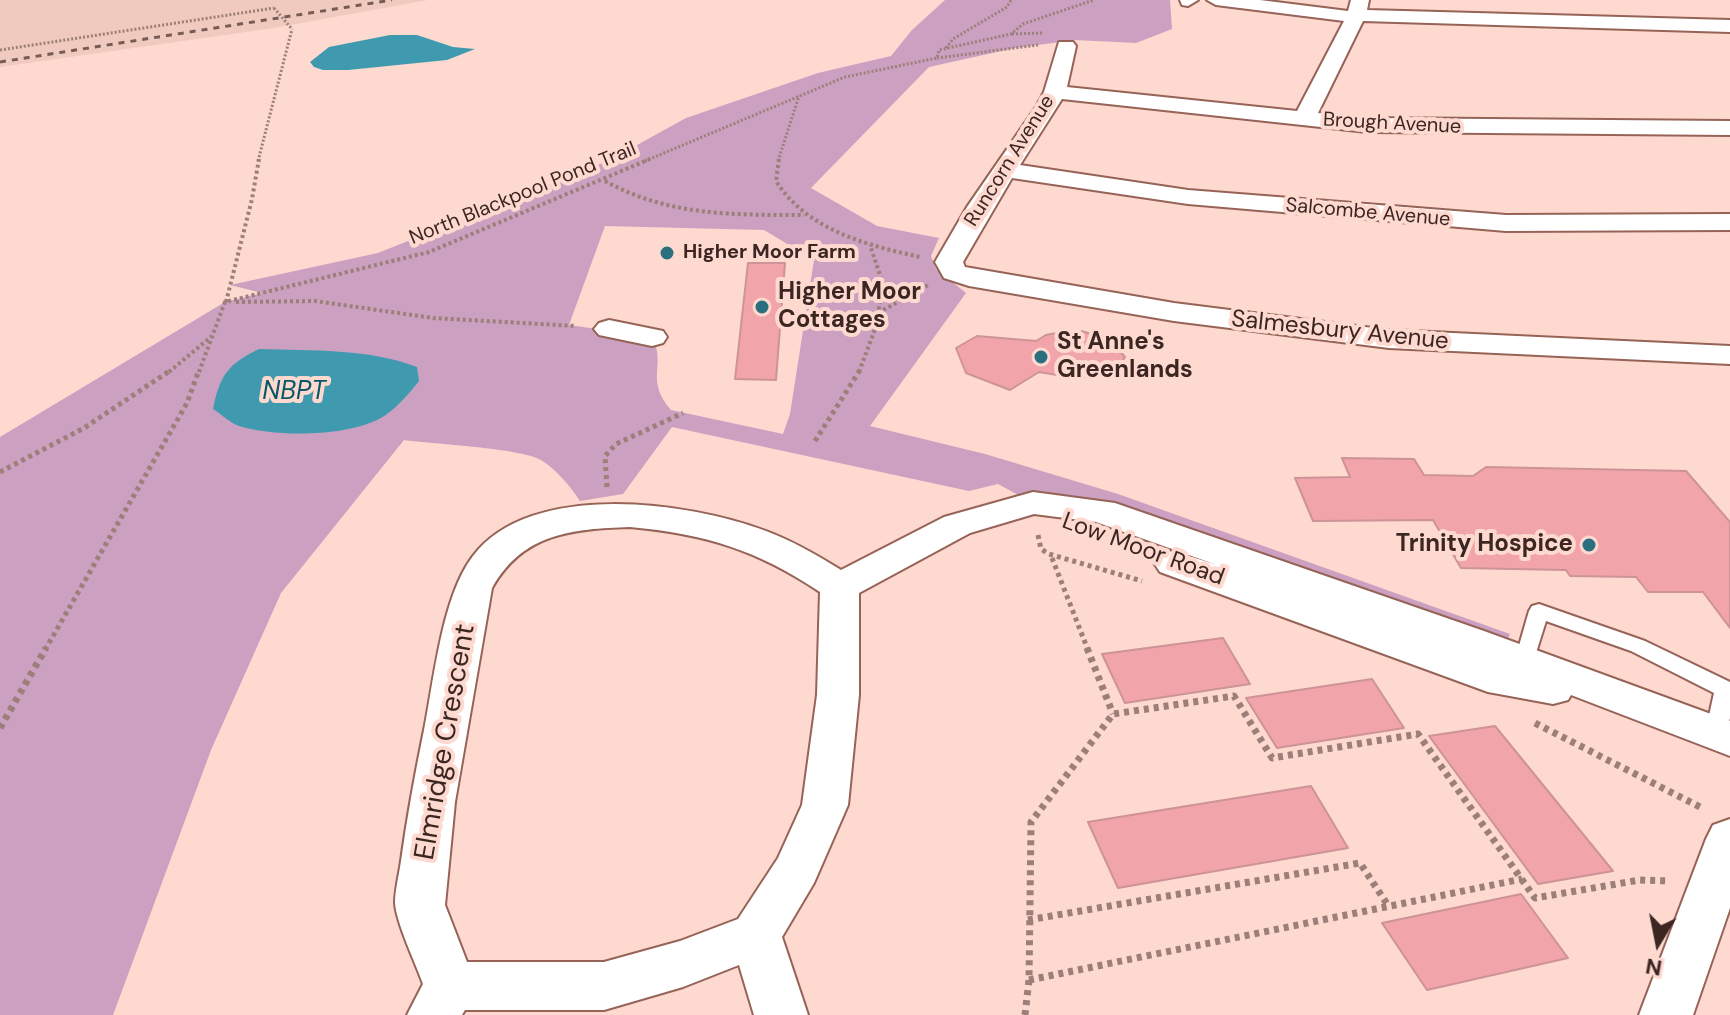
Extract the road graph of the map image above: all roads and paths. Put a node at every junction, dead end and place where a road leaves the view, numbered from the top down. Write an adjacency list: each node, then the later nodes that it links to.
1 (1011, 0): 12 (path)
2 (1094, 0): 5 (path)
3 (1216, 0): 6 (street)
4 (1706, 8): 8 (street)
5 (1061, 10): 7 (path); 10 (path)
6 (1357, 11): 8 (street); 17 (street)
7 (1073, 20)
8 (1730, 24)
9 (1043, 33): 10 (path)
10 (1011, 34): 12 (path)
11 (1055, 45): 14 (path, North Blackpool Pond Trail); 15 (street, Runcorn Avenue)
12 (946, 48): 14 (path)
13 (0, 50): 25 (path, bridge)
14 (937, 58): 16 (path, North Blackpool Pond Trail)
15 (1055, 92): 17 (street, Brough Avenue); 19 (street, Runcorn Avenue)
16 (799, 96): 20 (path, North Blackpool Pond Trail); 21 (path)
17 (1304, 119): 18 (street, Brough Avenue)
18 (1730, 128)
19 (1008, 170): 22 (street, Salcombe Avenue); 24 (street, Runcorn Avenue)
20 (604, 180): 21 (path); 25 (path, North Blackpool Pond Trail)
21 (808, 215): 23 (path)
22 (1730, 222)
23 (870, 244): 24 (path); 26 (path)
24 (952, 267): 26 (path); 30 (street, Salmesbury Avenue)
25 (225, 302): 27 (path); 28 (path)
26 (878, 313): 32 (path)
27 (609, 329): 29 (street)
28 (213, 335): 33 (path); 40 (path)
29 (652, 337)
30 (1730, 355)
31 (683, 413): 34 (path)
32 (815, 441)
33 (0, 472)
34 (601, 514): 36 (street, Elmridge Crescent); 48 (street, Elmridge Crescent)
35 (1052, 558): 39 (path)
36 (840, 587): 37 (street, Low Moor Road); 46 (street)
37 (1521, 673): 38 (lane); 41 (street, Low Moor Road)
38 (1728, 690): 41 (lane)
39 (1113, 714): 43 (path); 45 (path)
40 (0, 728)
41 (1723, 736)
42 (1722, 861): 43 (path); 51 (street)
43 (1522, 879): 44 (path)
44 (1389, 907): 45 (path); 47 (path)
45 (1028, 920): 47 (path)
46 (756, 935): 48 (street, Elmridge Crescent); 49 (street)
47 (1029, 980): 50 (path)
48 (442, 1000)
49 (781, 1015)
50 (1025, 1015)
51 (1666, 1015)

